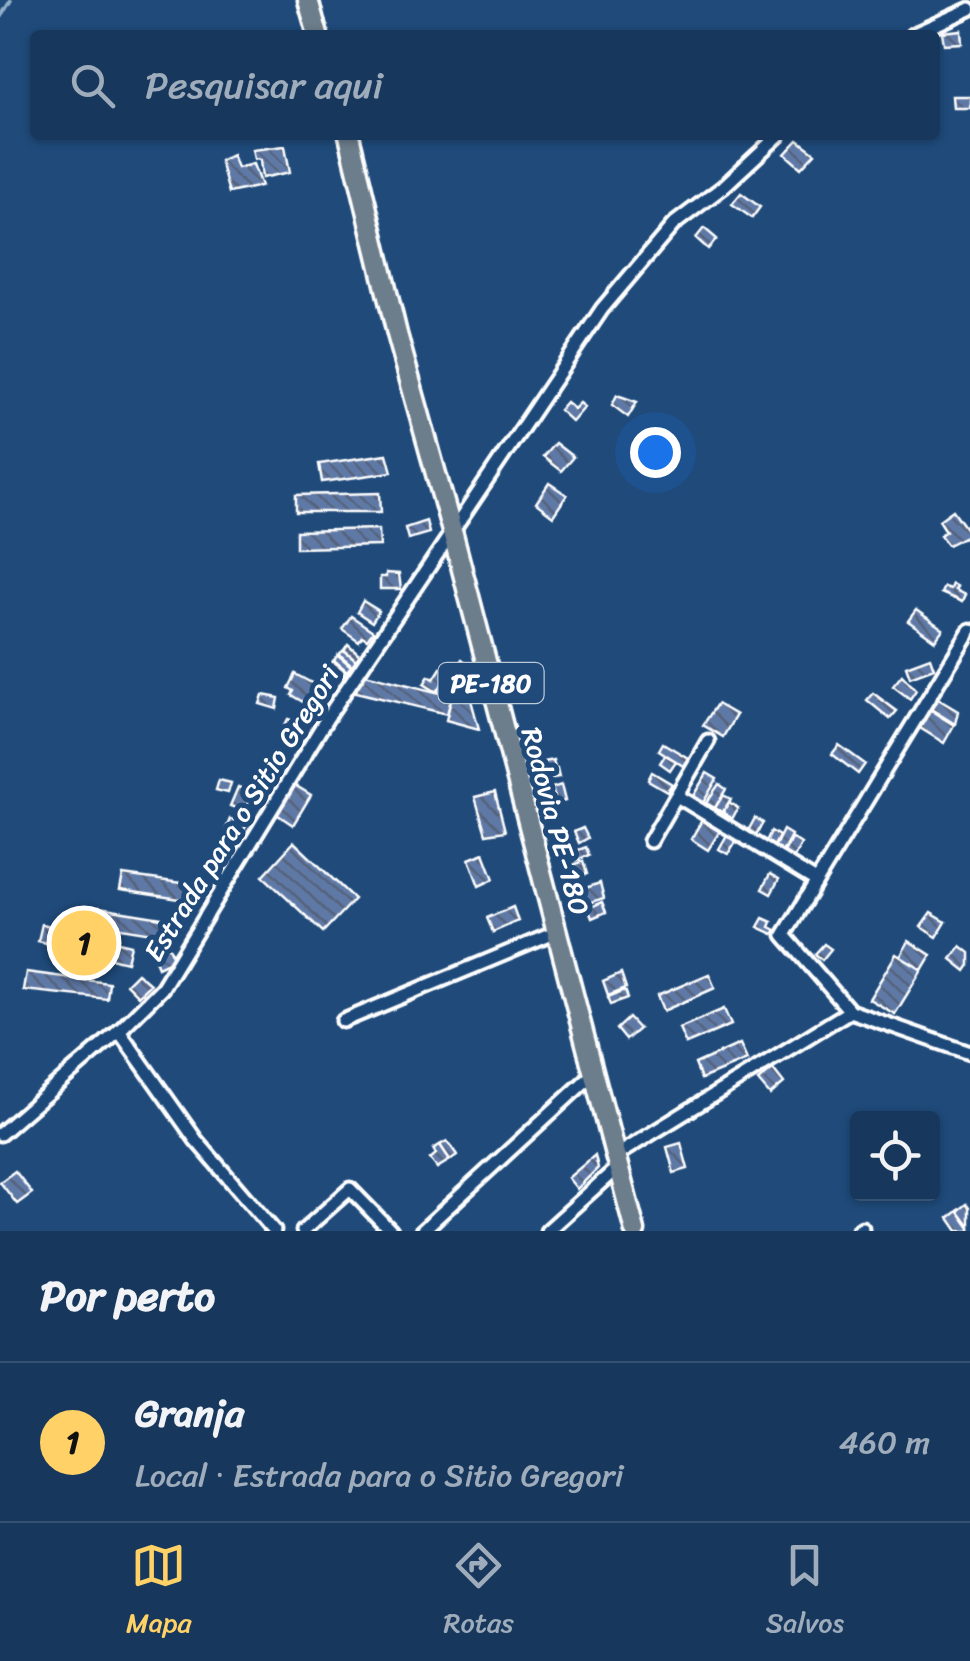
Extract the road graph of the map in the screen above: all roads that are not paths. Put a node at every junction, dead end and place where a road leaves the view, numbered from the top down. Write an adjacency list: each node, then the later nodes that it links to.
1 (308, 0): 3 (main road)
2 (970, 9): 4 (street)
3 (317, 30)
4 (923, 30)
5 (350, 140): 7 (main road, Rodovia PE-180 / PE-180)
6 (774, 140): 7 (street, Estrada para o Sitio Gregori)
7 (453, 535): 13 (main road, Rodovia PE-180 / PE-180); 16 (street, Estrada para o Sitio Gregori)
8 (970, 630): 12 (street)
9 (708, 742): 10 (street)
10 (678, 796): 11 (street); 12 (street)
11 (650, 841)
12 (816, 882): 14 (street)
13 (557, 932): 15 (street); 18 (main road, Rodovia PE-180 / PE-180)
14 (850, 1011): 17 (street); 20 (street)
15 (342, 1020)
16 (118, 1032): 19 (street, Estrada para o Sitio Gregori); 21 (street)
17 (970, 1053)
18 (594, 1073): 20 (main road, Rodovia PE-180 / PE-180); 24 (street)
19 (0, 1134)
20 (616, 1162): 25 (street); 26 (main road, Rodovia PE-180 / PE-180)
21 (274, 1231)
22 (303, 1231): 23 (street)
23 (391, 1231)
24 (422, 1231)
25 (547, 1231)
26 (635, 1231)

